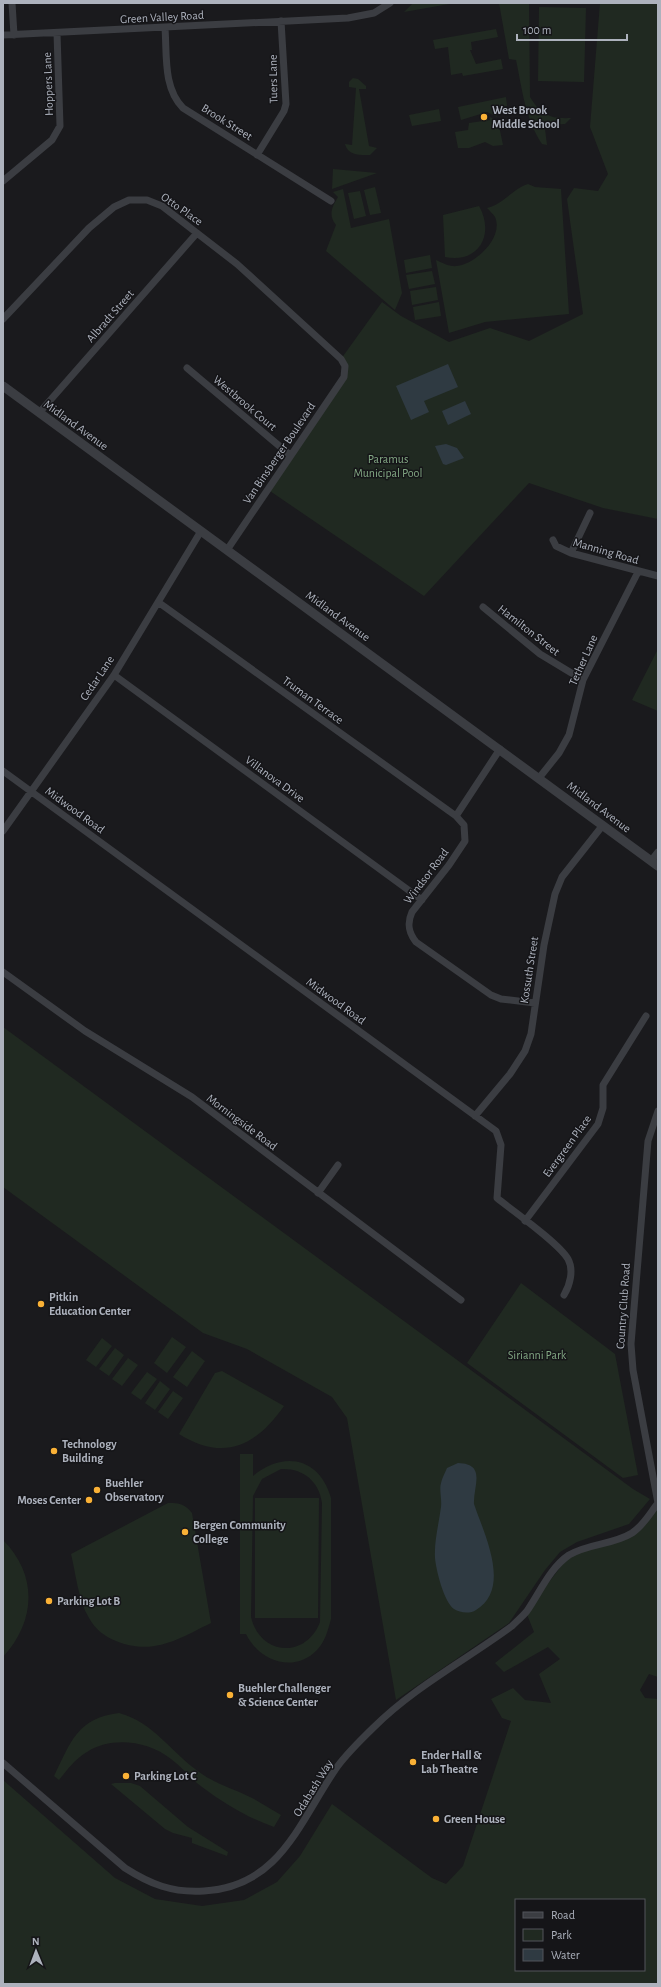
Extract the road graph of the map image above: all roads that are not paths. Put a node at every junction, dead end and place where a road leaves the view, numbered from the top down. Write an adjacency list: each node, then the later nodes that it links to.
1 (12, 3): 7 (street)
2 (390, 3): 3 (street, Green Valley Road)
3 (281, 21): 4 (street, Green Valley Road); 8 (street, Tuers Lane)
4 (165, 28): 5 (street, Green Valley Road); 8 (street, Brook Street)
5 (57, 33): 7 (street, Green Valley Road); 9 (street, Hoppers Lane)
6 (3, 35): 7 (street, Green Valley Road)
7 (14, 35)
8 (258, 155): 10 (street, Brook Street)
9 (3, 182)
10 (331, 200)
11 (197, 233): 12 (street, Otto Place); 13 (street, Otto Place); 16 (street, Albradt Street)
12 (3, 319)
13 (345, 366): 17 (street, Van Binsberger Boulevard)
14 (187, 368): 17 (street, Westbrook Court)
15 (3, 386): 16 (street, Midland Avenue)
16 (39, 413): 19 (street, Midland Avenue)
17 (290, 455): 21 (street, Van Binsberger Boulevard)
18 (590, 513): 22 (street)
19 (201, 531): 21 (street, Midland Avenue); 25 (street, Cedar Lane)
20 (553, 540): 22 (street, Manning Road)
21 (226, 550): 29 (street, Midland Avenue)
22 (571, 553): 23 (street, Manning Road)
23 (638, 572): 24 (street, Manning Road); 28 (street, Tether Lane)
24 (658, 576)
25 (158, 602): 27 (street, Cedar Lane); 33 (street, Truman Terrace)
26 (483, 607): 28 (street, Hamilton Street)
27 (114, 675): 32 (street, Cedar Lane); 38 (street, Villanova Drive)
28 (583, 680): 31 (street, Tether Lane)
29 (500, 749): 31 (street, Midland Avenue); 33 (street)
30 (3, 771): 32 (street, Midwood Road)
31 (539, 778): 34 (street, Midland Avenue)
32 (32, 792): 35 (street, Cedar Lane); 43 (street, Midwood Road)
33 (456, 816): 38 (street, Windsor Road)
34 (603, 825): 37 (street, Midland Avenue); 40 (street, Kossuth Street)
35 (3, 832)
36 (658, 852): 37 (street)
37 (655, 863)
38 (422, 900): 40 (street, Windsor Road)
39 (3, 972): 45 (street, Morningside Road)
40 (535, 1003): 43 (street, Kossuth Street)
41 (646, 1016): 46 (street, Evergreen Place)
42 (658, 1111): 49 (street, Country Club Road)
43 (475, 1116): 46 (street, Midwood Road)
44 (338, 1165): 45 (street)
45 (318, 1192): 48 (street, Morningside Road)
46 (525, 1221): 47 (street, Midwood Road)
47 (564, 1295)
48 (461, 1300)
49 (658, 1503): 50 (street, Odabash Way)
50 (3, 1763)

